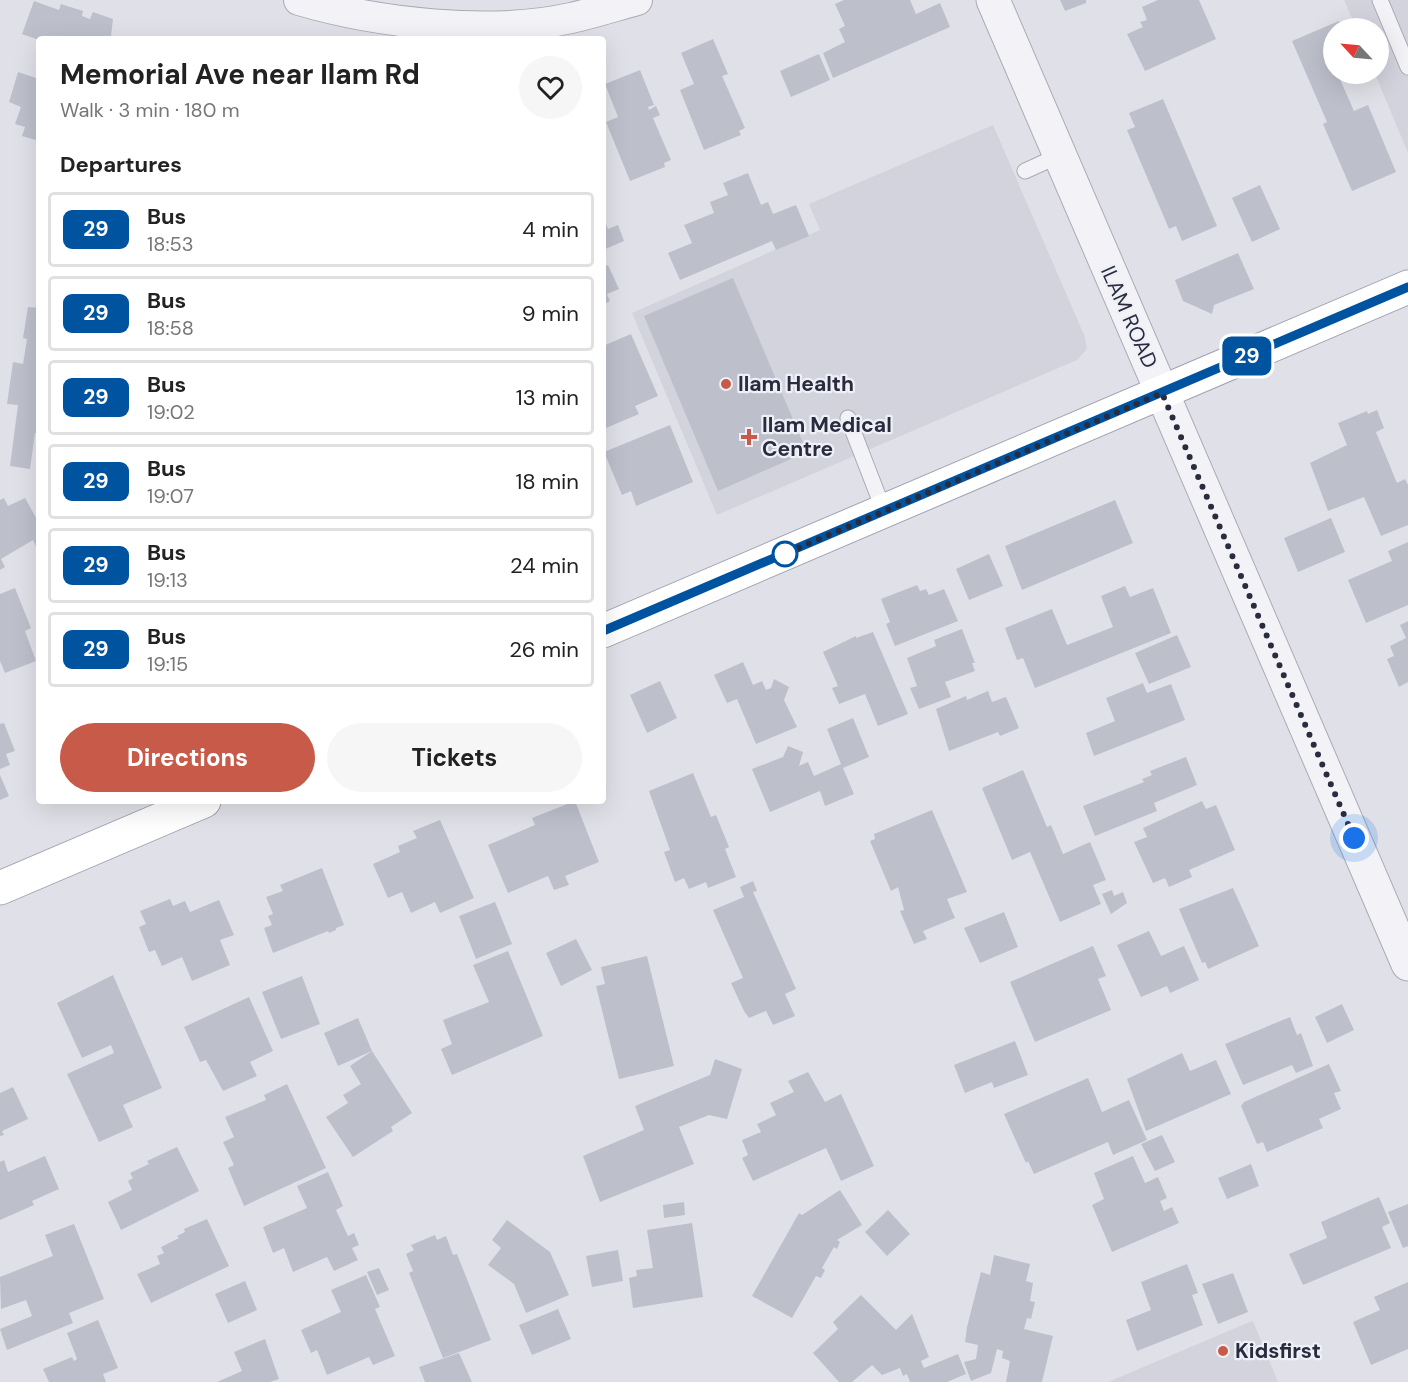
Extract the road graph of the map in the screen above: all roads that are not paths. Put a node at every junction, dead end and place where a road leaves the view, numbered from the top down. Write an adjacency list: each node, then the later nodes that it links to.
1 (299, 0): 5 (street)
2 (637, 0): 5 (street)
3 (993, 0): 7 (street, ILAM ROAD)
4 (1380, 0): 6 (lane)
5 (378, 9)
6 (1408, 67)
7 (1058, 156): 8 (lane); 10 (street, ILAM ROAD)
8 (1025, 171)
9 (1408, 287): 10 (main road)
10 (1162, 393): 12 (main road); 16 (street, ILAM ROAD)
11 (848, 418): 12 (lane)
12 (884, 511): 13 (main road)
13 (606, 631)
14 (197, 804): 15 (main road)
15 (0, 888)
16 (1408, 964)

